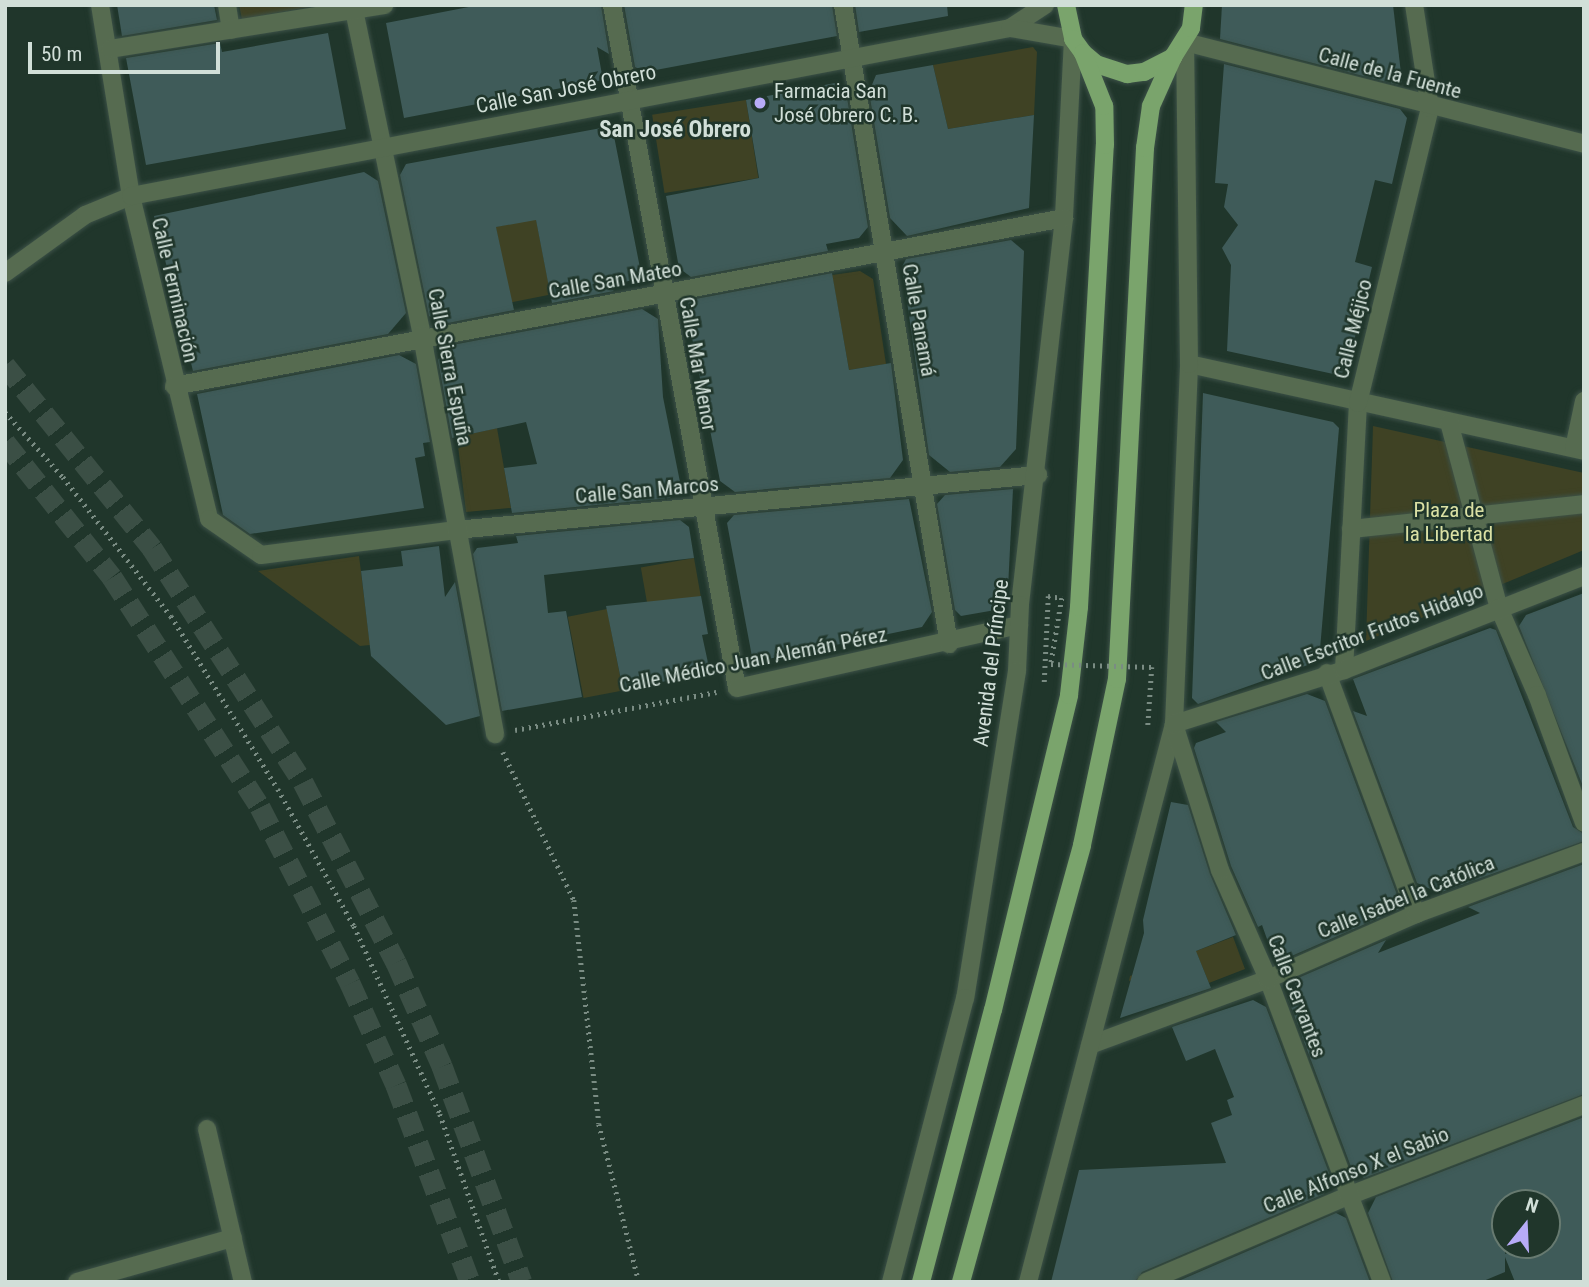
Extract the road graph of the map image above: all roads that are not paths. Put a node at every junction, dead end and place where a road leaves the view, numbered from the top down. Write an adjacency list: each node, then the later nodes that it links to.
1 (100, 5): 15 (street, Calle Terminación)
2 (226, 5): 12 (street)
3 (384, 5): 10 (street)
4 (612, 5): 18 (street, Calle Mar Menor)
5 (843, 5): 17 (street, Calle Panamá)
6 (1045, 5): 11 (street, Calle San José Obrero)
7 (1066, 5): 14 (main road)
8 (1194, 5): 13 (main road)
9 (1414, 5): 19 (street, Calle Méjico)
10 (354, 10): 12 (street); 21 (street, Calle Sierra Espuña)
11 (1010, 28): 14 (street, Calle San José Obrero); 17 (street, Calle San José Obrero)
12 (231, 30): 15 (street)
13 (1185, 42): 16 (main road); 19 (street, Calle de la Fuente); 28 (street)
14 (1078, 46): 16 (main road); 23 (street, Avenida del Príncipe); 62 (main road)
15 (110, 49): 22 (street, Calle Terminación)
16 (1173, 57): 63 (main road)
17 (853, 58): 18 (street, Calle San José Obrero); 24 (street, Calle Panamá)
18 (628, 100): 21 (street, Calle San José Obrero); 26 (street, Calle Mar Menor)
19 (1430, 108): 20 (street, Calle de la Fuente); 31 (street, Calle Méjico)
20 (1584, 144)
21 (381, 149): 22 (street, Calle San José Obrero); 27 (street, Calle Sierra Espuña)
22 (131, 196): 25 (street, Calle San José Obrero); 29 (street, Calle Terminación)
23 (1065, 218): 24 (street, Calle San Mateo); 34 (street, Avenida del Príncipe)
24 (884, 253): 26 (street, Calle San Mateo); 35 (street, Calle Panamá)
25 (5, 273)
26 (663, 295): 27 (street, Calle San Mateo); 37 (street, Calle Mar Menor)
27 (422, 336): 29 (street, Calle San Mateo); 40 (street, Calle Sierra Espuña)
28 (1189, 364): 31 (street); 48 (street)
29 (174, 386): 41 (street, Calle Terminación)
30 (1584, 401): 33 (street)
31 (1358, 403): 32 (street); 39 (street, Calle Méjico)
32 (1449, 422): 33 (street); 38 (street)
33 (1579, 449)
34 (1038, 475): 35 (street, Calle San Marcos); 44 (street, Avenida del Príncipe)
35 (925, 484): 37 (street, Calle San Marcos); 45 (street, Calle Panamá)
36 (1584, 504): 38 (street)
37 (701, 508): 40 (street, Calle San Marcos); 47 (street, Calle Mar Menor)
38 (1474, 516): 39 (street); 43 (street)
39 (1352, 529): 46 (street, Calle Méjico)
40 (456, 530): 41 (street, Calle San Marcos); 49 (street, Calle Sierra Espuña)
41 (261, 555)
42 (1584, 576): 43 (street, Calle Escritor Frutos Hidalgo)
43 (1499, 608): 46 (street, Calle Escritor Frutos Hidalgo); 50 (street)
44 (1020, 625): 45 (street, Calle Médico Juan Alemán Pérez); 61 (street, Avenida del Príncipe)
45 (949, 644): 47 (street, Calle Médico Juan Alemán Pérez)
46 (1336, 671): 48 (street, Calle Escritor Frutos Hidalgo); 52 (street)
47 (737, 688)
48 (1174, 724): 53 (street, Calle Cervantes); 54 (street)
49 (495, 734)
50 (1584, 823)
51 (1584, 852): 52 (street, Calle Isabel la Católica)
52 (1416, 914): 53 (street, Calle Isabel la Católica)
53 (1268, 979): 54 (street, Calle Isabel la Católica); 57 (street, Calle Cervantes)
54 (1090, 1045): 64 (street)
55 (1584, 1105): 57 (street, Calle Alfonso X el Sabio)
56 (207, 1129): 58 (street)
57 (1348, 1196): 65 (street, Calle Alfonso X el Sabio); 66 (street, Calle Cervantes)
58 (233, 1238): 59 (street); 60 (street)
59 (77, 1282)
60 (243, 1282)
61 (891, 1282)
62 (921, 1282)
63 (961, 1282)
64 (1028, 1282)
65 (1146, 1282)
66 (1382, 1282)

